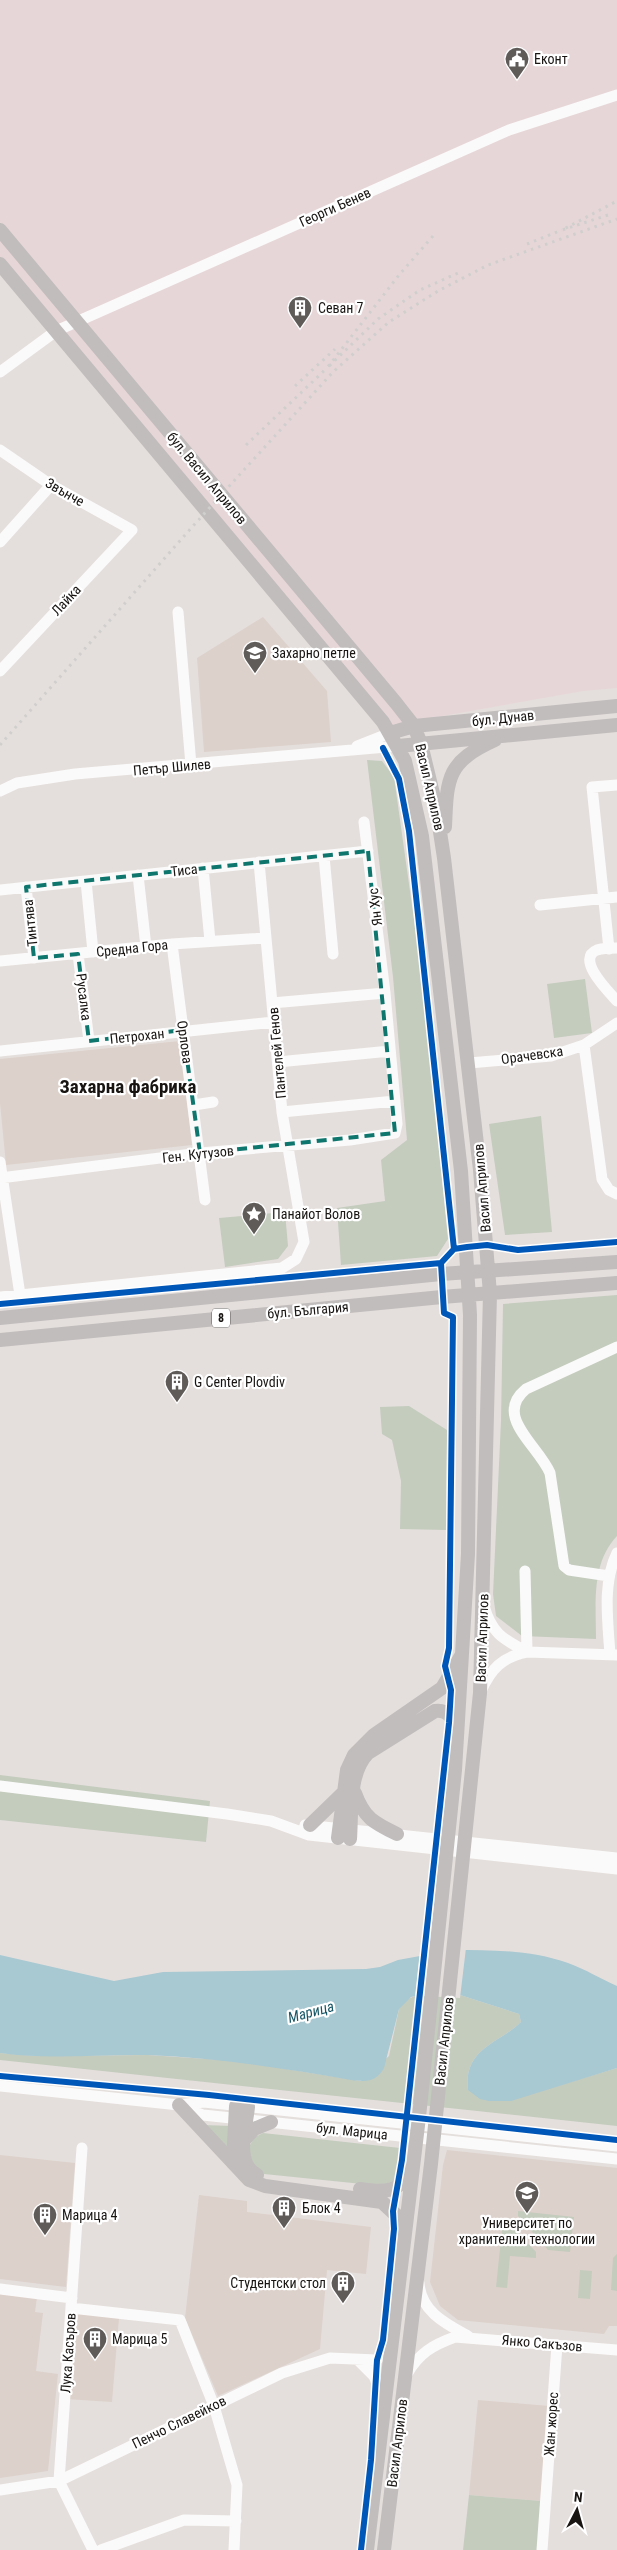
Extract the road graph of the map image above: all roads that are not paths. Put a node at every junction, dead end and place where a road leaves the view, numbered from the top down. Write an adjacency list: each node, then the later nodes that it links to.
1 (617, 95): 4 (street, Георги Бенев)
2 (0, 230): 4 (main road, бул. Васил Априлов)
3 (0, 264): 5 (main road, бул. Васил Априлов)
4 (76, 324): 5 (street, Георги Бенев); 14 (main road, бул. Васил Априлов)
5 (56, 331): 6 (street, Георги Бенев); 16 (main road, бул. Васил Априлов)
6 (0, 372)
7 (0, 450): 8 (street, Звънче)
8 (51, 485): 9 (street, Звънче); 10 (street)
9 (132, 530): 12 (street, Лайка)
10 (0, 542)
11 (178, 612): 21 (street)
12 (0, 671)
13 (617, 706): 14 (main road, бул. Дунав)
14 (414, 726): 16 (main road, бул. Дунав); 18 (main road, Васил Априлов)
15 (617, 726): 17 (main road, бул. Дунав)
16 (390, 732): 19 (main road, Васил Априлов); 20 (street, Петър Шилев)
17 (504, 736): 18 (main road, бул. Дунав); 27 (main road)
18 (421, 744): 19 (main road, бул. Дунав); 27 (main road, Васил Априлов)
19 (398, 746): 20 (street, Петър Шилев); 72 (main road, Васил Априлов)
20 (346, 751): 21 (street, Петър Шилев)
21 (191, 765): 23 (street, Петър Шилев)
22 (617, 785): 35 (street)
23 (0, 791)
24 (364, 822): 25 (street, Ян Хус)
25 (368, 852): 26 (street, Тиса); 47 (street, Ян Хус)
26 (324, 856): 28 (street, Тиса); 44 (street)
27 (444, 858): 58 (main road, Васил Априлов)
28 (259, 862): 29 (street, Тиса); 37 (street, Пантелей Генов)
29 (203, 868): 30 (street, Тиса); 38 (street)
30 (138, 875): 31 (street, Тиса); 40 (street)
31 (86, 881): 32 (street, Тиса); 42 (street)
32 (26, 887): 33 (street, Тиса); 45 (street, Тинтява)
33 (0, 890)
34 (617, 897): 35 (street)
35 (602, 900): 36 (street); 41 (street)
36 (540, 905)
37 (265, 938): 38 (street, Средна Гора); 49 (street, Пантелей Генов)
38 (210, 940): 39 (street, Средна Гора)
39 (172, 944): 40 (street, Средна Гора); 52 (street, Орлова)
40 (146, 946): 42 (street, Средна Гора)
41 (613, 948): 48 (street)
42 (93, 952): 43 (street, Средна Гора)
43 (78, 954): 45 (street, Средна Гора); 53 (street, Русалка)
44 (333, 954)
45 (34, 958): 46 (street, Средна Гора)
46 (0, 961)
47 (385, 993): 49 (street); 56 (street, Ян Хус)
48 (617, 1001)
49 (272, 1004): 50 (street, Пантелей Генов)
50 (274, 1022): 52 (street, Петрохан); 57 (street, Пантелей Генов)
51 (617, 1023): 54 (street, Орачевска)
52 (183, 1030): 53 (street, Петрохан); 61 (street, Орлова)
53 (89, 1041): 55 (street, Петрохан)
54 (584, 1046): 58 (street, Орачевска); 68 (street)
55 (0, 1051)
56 (390, 1051): 57 (street); 59 (street, Ян Хус)
57 (278, 1062): 62 (street, Пантелей Генов)
58 (469, 1063): 71 (main road, Васил Априлов)
59 (395, 1101): 62 (street); 63 (street, Ян Хус)
60 (213, 1102): 61 (street)
61 (194, 1105): 65 (street, Орлова)
62 (282, 1112): 64 (street, Пантелей Генов)
63 (395, 1133): 64 (street, Ген. Кутузов)
64 (289, 1146): 65 (street, Ген. Кутузов); 75 (street, Пантелей Генов)
65 (200, 1152): 67 (street, Ген. Кутузов); 69 (street, Орлова)
66 (0, 1162): 67 (street)
67 (1, 1178): 75 (street)
68 (617, 1194)
69 (205, 1200)
70 (617, 1262): 71 (main road, бул. България / 8)
71 (489, 1270): 72 (main road, бул. България / 8); 74 (main road, Васил Априлов)
72 (468, 1272): 76 (main road, Васил Априлов); 78 (main road, бул. България / 8)
73 (617, 1283): 74 (main road, бул. България / 8)
74 (490, 1294): 76 (main road, бул. България / 8); 84 (main road, Васил Априлов)
75 (20, 1295): 77 (street)
76 (470, 1296): 79 (main road, бул. България / 8); 85 (main road, Васил Априлов)
77 (0, 1297)
78 (1, 1318): 79 (main road)
79 (1, 1339)
80 (617, 1347): 83 (street)
81 (617, 1553): 83 (street)
82 (525, 1571): 86 (street)
83 (609, 1576): 87 (street)
84 (483, 1602): 86 (street); 88 (main road, Васил Априлов)
85 (464, 1651): 89 (main road, Васил Априлов); 91 (main road)
86 (527, 1652): 87 (street); 88 (street)
87 (614, 1655)
88 (480, 1693): 109 (main road, Васил Априлов)
89 (458, 1734): 91 (main road); 107 (main road, Васил Априлов)
90 (0, 1786): 93 (street)
91 (349, 1793): 92 (main road); 94 (main road); 95 (main road)
92 (310, 1825): 93 (street); 94 (street)
93 (291, 1827): 94 (street)
94 (344, 1834): 95 (street); 97 (street)
95 (397, 1834): 96 (street)
96 (617, 1858)
97 (617, 1868)
98 (0, 2086): 99 (street, бул. Марица)
99 (179, 2105): 100 (street, бул. Марица); 106 (main road)
100 (242, 2113): 101 (street, бул. Марица); 102 (main road); 103 (street, бул. Марица); 106 (main road)
101 (271, 2122): 102 (main road); 105 (street, бул. Марица)
102 (244, 2139): 107 (main road)
103 (617, 2146)
104 (82, 2148): 111 (street, Лука Касъров)
105 (617, 2159)
106 (233, 2163): 108 (main road)
107 (413, 2164): 108 (main road, Васил Априлов)
108 (405, 2232): 112 (main road, Васил Априлов)
109 (418, 2264): 113 (street, Янко Сакъзов); 117 (main road, Васил Априлов)
110 (0, 2290): 111 (street)
111 (72, 2303): 119 (street); 120 (street, Лука Касъров)
112 (392, 2331): 116 (street, Пенчо Славейков); 118 (main road, Васил Априлов)
113 (468, 2336): 114 (street, Янко Сакъзов); 117 (street, Янко Сакъзов)
114 (557, 2345): 115 (street, Янко Сакъзов); 128 (street, Жан жорес)
115 (617, 2350)
116 (359, 2361): 118 (street); 119 (street, Пенчо Славейков)
117 (406, 2377): 127 (main road, Васил Априлов)
118 (384, 2401): 126 (main road, Васил Априлов)
119 (214, 2406): 120 (street, Пенчо Славейков); 122 (street)
120 (59, 2481): 121 (street, Пенчо Славейков); 123 (street)
121 (0, 2490)
122 (236, 2521): 124 (street); 125 (street)
123 (93, 2550)
124 (101, 2550)
125 (234, 2550)
126 (367, 2550)
127 (384, 2550)
128 (542, 2550)

